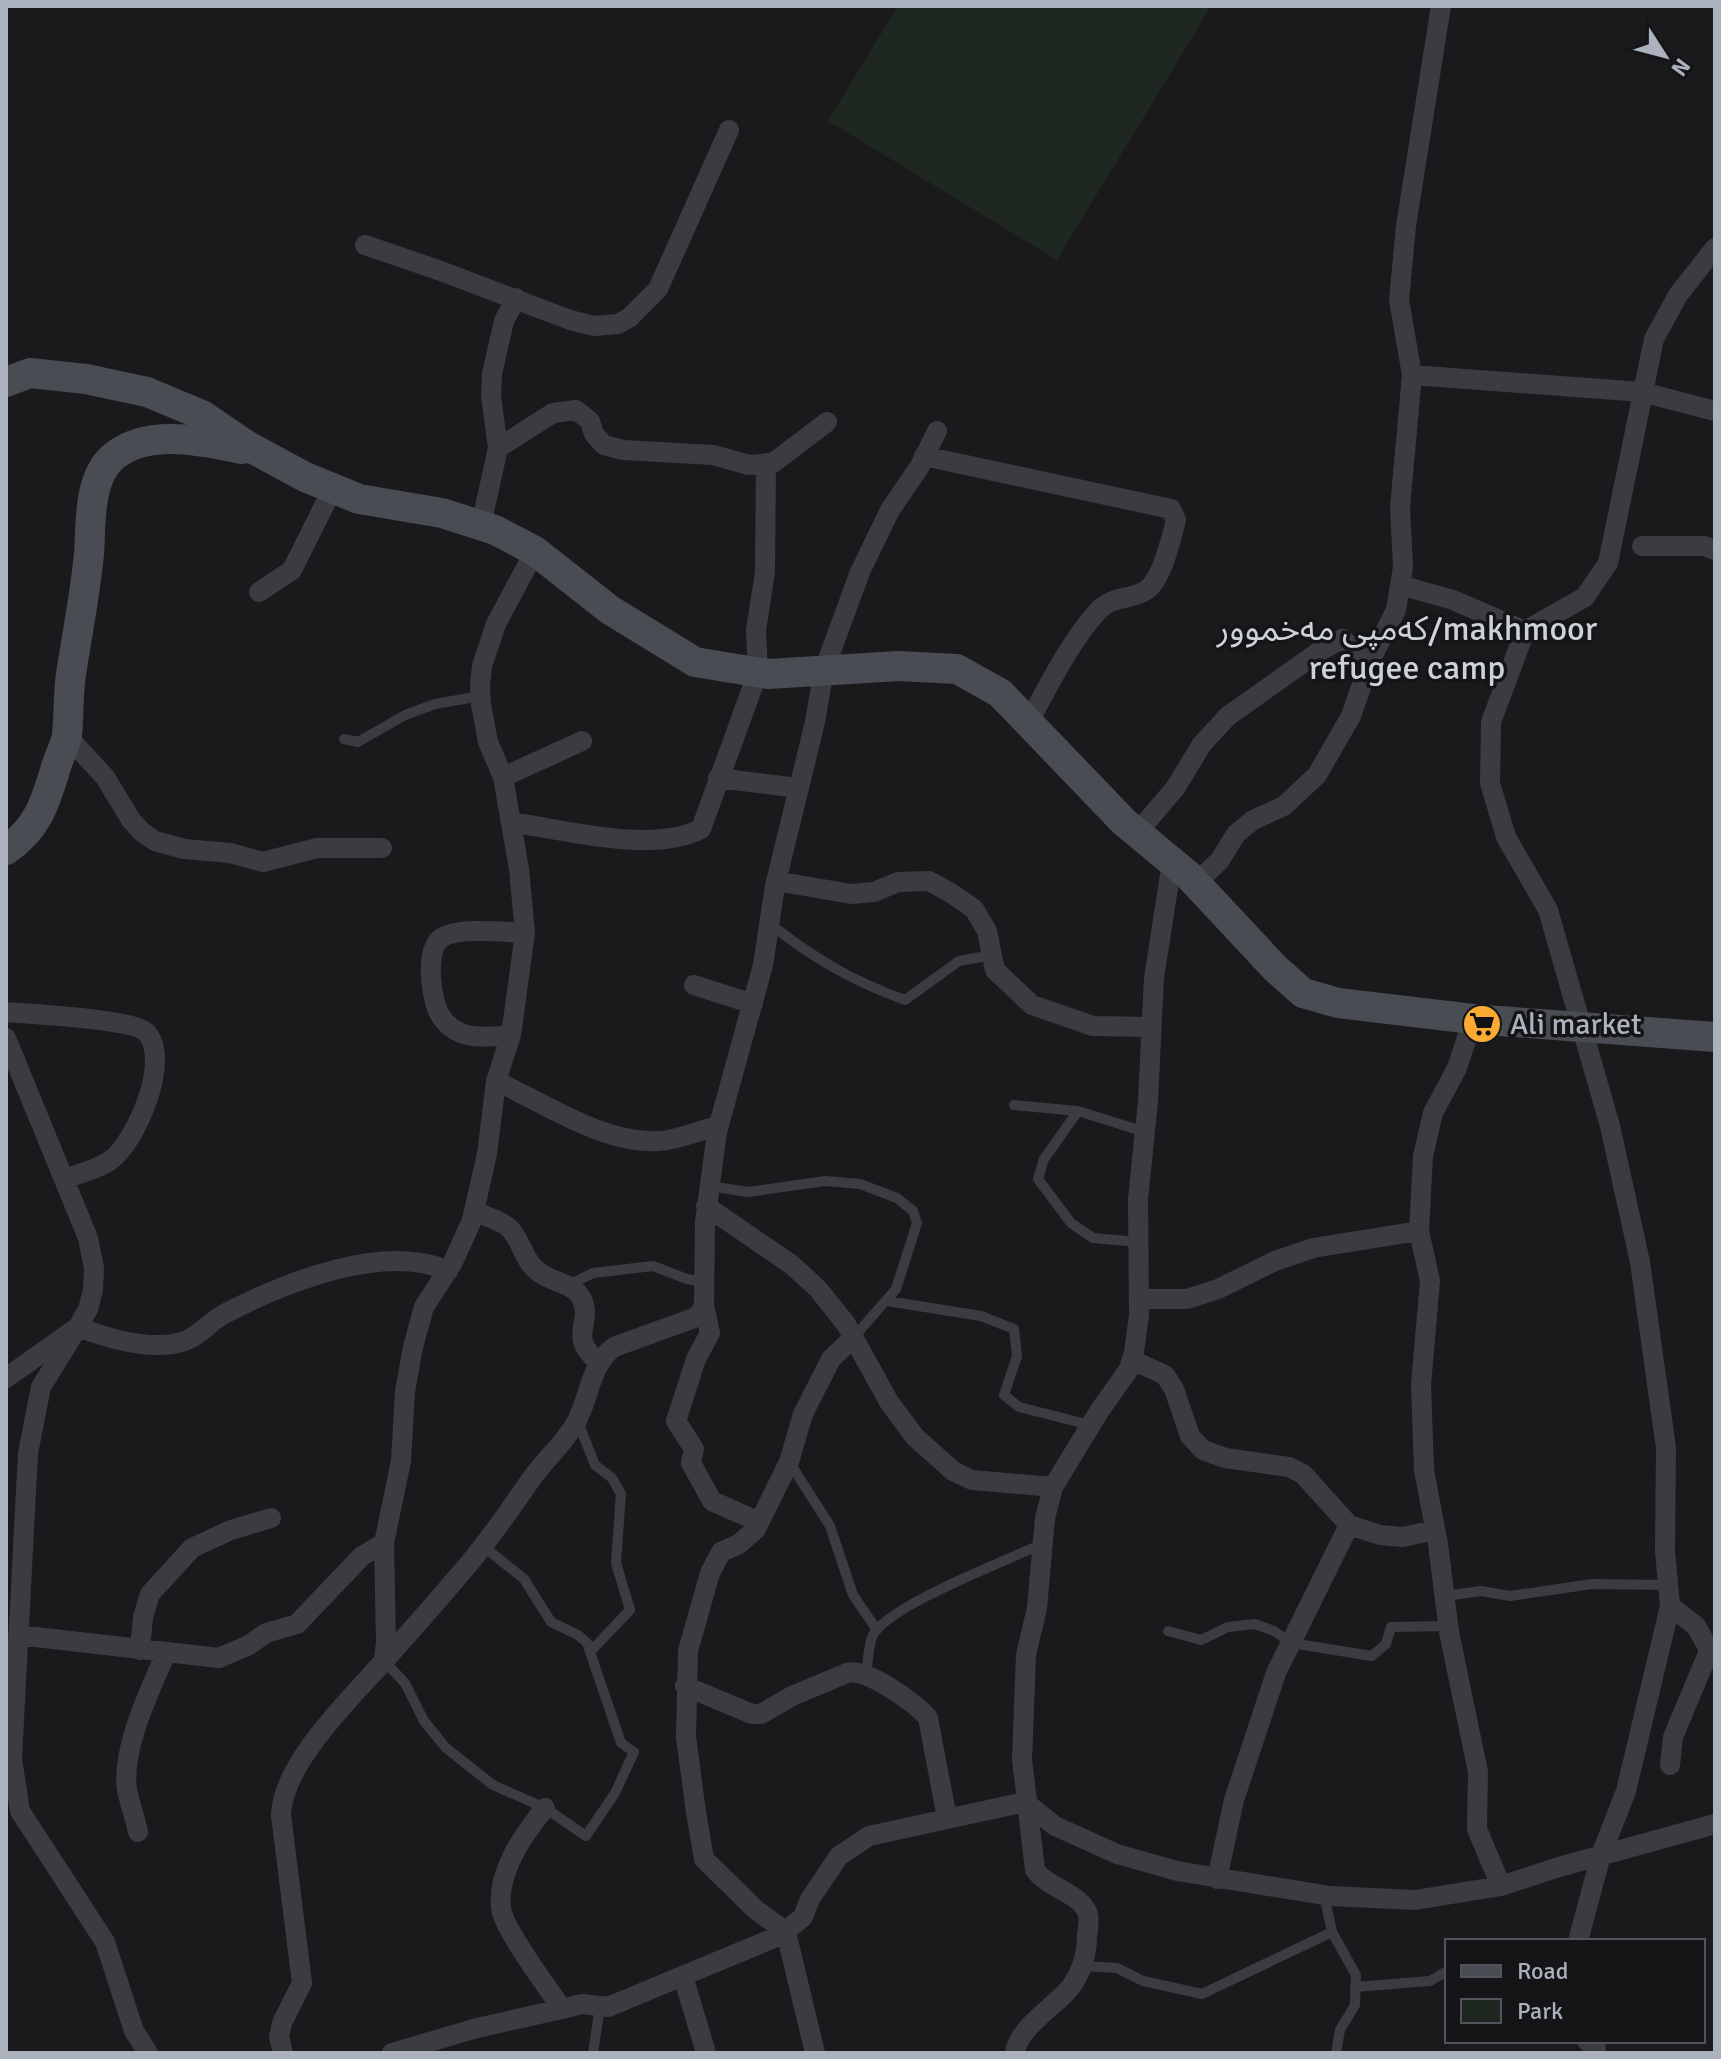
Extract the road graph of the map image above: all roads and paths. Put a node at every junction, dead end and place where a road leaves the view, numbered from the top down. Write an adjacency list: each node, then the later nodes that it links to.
1 (1441, 6): 6 (street)
2 (729, 130): 5 (street)
3 (365, 245): 5 (street)
4 (1715, 248): 8 (street)
5 (516, 298): 12 (street)
6 (1412, 375): 8 (street); 21 (street)
7 (6, 382): 13 (street)
8 (1642, 392): 9 (street); 23 (street)
9 (1715, 411)
10 (827, 422): 15 (street)
11 (937, 431): 14 (street)
12 (498, 448): 15 (street); 17 (street)
13 (259, 452): 16 (street); 29 (street)
14 (924, 456): 25 (street); 28 (street)
15 (766, 463): 26 (street)
16 (333, 488): 17 (street); 22 (street)
17 (481, 525): 20 (street)
18 (1642, 546): 19 (street)
19 (1715, 550)
20 (535, 551): 26 (street); 27 (street)
21 (1400, 585): 23 (street); 24 (street)
22 (259, 592)
23 (1525, 631): 50 (street)
24 (1370, 661): 36 (street); 41 (street)
25 (824, 670): 26 (street); 28 (street); 34 (street)
26 (758, 672): 33 (street)
27 (481, 696): 30 (lane); 32 (street)
28 (1028, 723): 36 (street)
29 (67, 736): 37 (street); 38 (street)
30 (344, 739)
31 (582, 741): 32 (street)
32 (503, 777): 35 (street)
33 (718, 778): 34 (street); 35 (street)
34 (798, 788): 40 (street)
35 (511, 822): 43 (street)
36 (1137, 833): 39 (street)
37 (382, 848)
38 (6, 850)
39 (1172, 862): 41 (street); 49 (street)
40 (776, 881): 42 (street); 44 (street)
41 (1196, 883): 48 (street)
42 (769, 923): 44 (lane); 46 (street)
43 (525, 933): 51 (street); 51 (street)
44 (992, 955): 49 (street)
45 (694, 985): 46 (street)
46 (753, 1004): 57 (street)
47 (6, 1012): 59 (street)
48 (1473, 1019): 50 (street); 62 (street)
49 (1151, 1027): 58 (street)
50 (1580, 1027): 52 (street); 86 (street)
51 (511, 1035): 54 (street)
52 (1715, 1037)
53 (6, 1038): 59 (street)
54 (496, 1081): 57 (street); 61 (street)
55 (1014, 1105): 56 (lane)
56 (1078, 1111): 58 (lane); 63 (lane)
57 (719, 1126): 60 (street)
58 (1145, 1132): 63 (street)
59 (65, 1179): 70 (street)
60 (708, 1196): 65 (street); 68 (lane); 71 (street)
61 (474, 1211): 64 (street); 66 (street)
62 (1419, 1231): 67 (street); 82 (street)
63 (1138, 1242): 67 (street)
64 (448, 1271): 70 (street); 83 (street)
65 (706, 1282): 66 (lane); 69 (street)
66 (567, 1286): 73 (street)
67 (1139, 1299): 72 (street)
68 (887, 1301): 71 (lane); 76 (lane)
69 (704, 1305): 73 (street); 80 (street)
70 (78, 1327): 74 (street); 91 (street)
71 (854, 1337): 77 (street); 78 (street)
72 (1132, 1360): 76 (street); 81 (street)
73 (598, 1362): 75 (street)
74 (6, 1378)
75 (577, 1420): 85 (street); 94 (lane)
76 (1090, 1425): 78 (street)
77 (789, 1462): 80 (street); 89 (lane)
78 (1053, 1487): 84 (street)
79 (271, 1518): 93 (street)
80 (759, 1522): 99 (street)
81 (1349, 1525): 82 (street); 92 (street)
82 (1435, 1530): 87 (street)
83 (384, 1543): 95 (street); 97 (street)
84 (1043, 1544): 89 (lane); 102 (street)
85 (483, 1546): 94 (lane); 97 (street)
86 (1669, 1595): 87 (lane); 96 (street); 107 (street)
87 (1445, 1596): 88 (street)
88 (1449, 1626): 92 (lane); 109 (street)
89 (877, 1630): 98 (lane)
90 (1168, 1631): 92 (lane)
91 (18, 1635): 93 (street); 100 (street)
92 (1291, 1643): 108 (street)
93 (140, 1650): 95 (street)
94 (590, 1652): 103 (lane)
95 (166, 1653): 106 (street)
96 (1712, 1656): 101 (street)
97 (384, 1661): 103 (lane); 121 (street)
98 (866, 1675): 99 (street); 104 (street)
99 (685, 1686): 111 (street)
100 (11, 1688): 120 (street)
101 (1670, 1765)
102 (1025, 1802): 104 (street); 108 (street); 114 (street)
103 (545, 1808): 119 (street)
104 (947, 1818): 111 (street)
105 (1715, 1824): 107 (street)
106 (138, 1832)
107 (1601, 1855): 109 (street); 113 (street)
108 (1217, 1879): 110 (street)
109 (1501, 1886): 110 (street)
110 (1324, 1895): 112 (lane)
111 (786, 1932): 116 (street); 125 (street)
112 (1332, 1932): 114 (lane); 117 (lane)
113 (1579, 1939)
114 (1083, 1966): 126 (street)
115 (1445, 1972): 117 (lane)
116 (683, 1976): 118 (street); 124 (street)
117 (1355, 1987): 127 (lane)
118 (600, 2006): 119 (street); 123 (lane)
119 (562, 2009): 122 (street)
120 (148, 2053)
121 (283, 2053)
122 (392, 2053)
123 (593, 2053)
124 (706, 2053)
125 (815, 2053)
126 (1015, 2053)
127 (1336, 2053)

